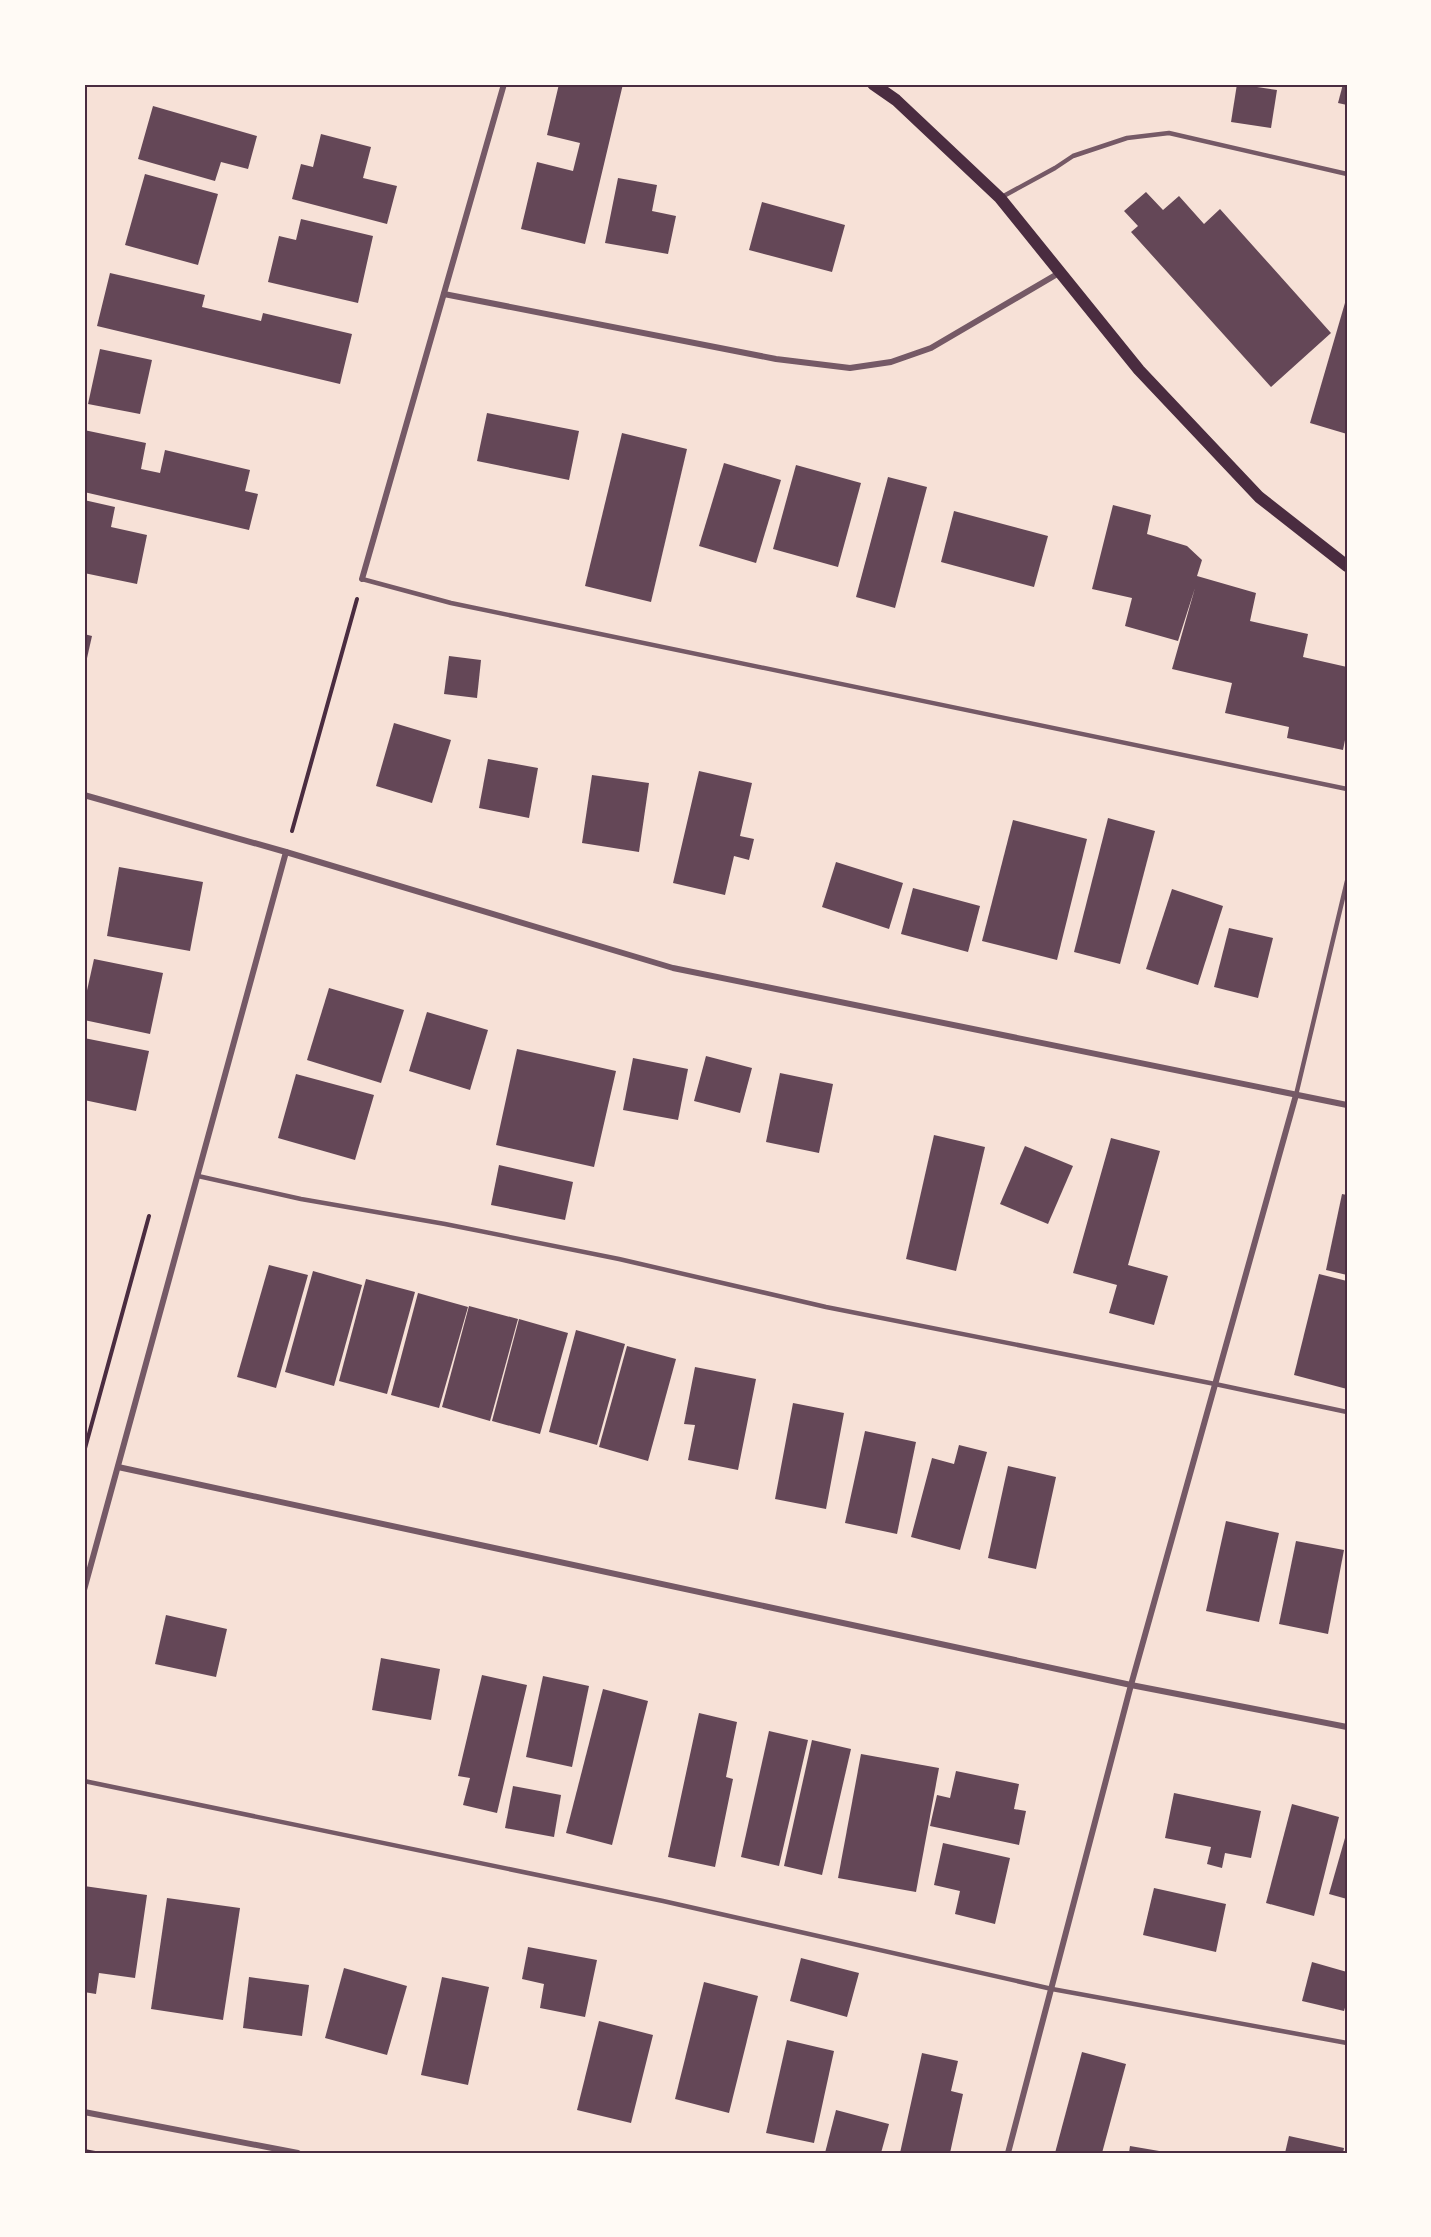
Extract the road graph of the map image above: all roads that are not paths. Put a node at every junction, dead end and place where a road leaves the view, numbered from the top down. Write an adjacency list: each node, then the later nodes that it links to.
1 (504, 84): 6 (street)
2 (873, 84): 4 (main road)
3 (1347, 174): 4 (lane)
4 (1000, 198): 5 (main road)
5 (1059, 273): 6 (street); 7 (main road)
6 (444, 294): 8 (street)
7 (1347, 566)
8 (362, 579): 9 (lane)
9 (1347, 789)
10 (84, 795): 11 (street)
11 (286, 852): 13 (street); 15 (street)
12 (1347, 881): 13 (lane)
13 (1296, 1095): 14 (street); 16 (street)
14 (1347, 1105)
15 (198, 1176): 16 (lane); 18 (street)
16 (1215, 1384): 17 (lane); 20 (street)
17 (1347, 1412)
18 (118, 1467): 19 (street); 20 (street)
19 (84, 1590)
20 (1131, 1685): 21 (street); 23 (street)
21 (1347, 1727)
22 (84, 1781): 23 (lane)
23 (1052, 1989): 24 (lane); 27 (street)
24 (1347, 2043)
25 (84, 2112): 26 (street)
26 (298, 2153)
27 (1008, 2153)

